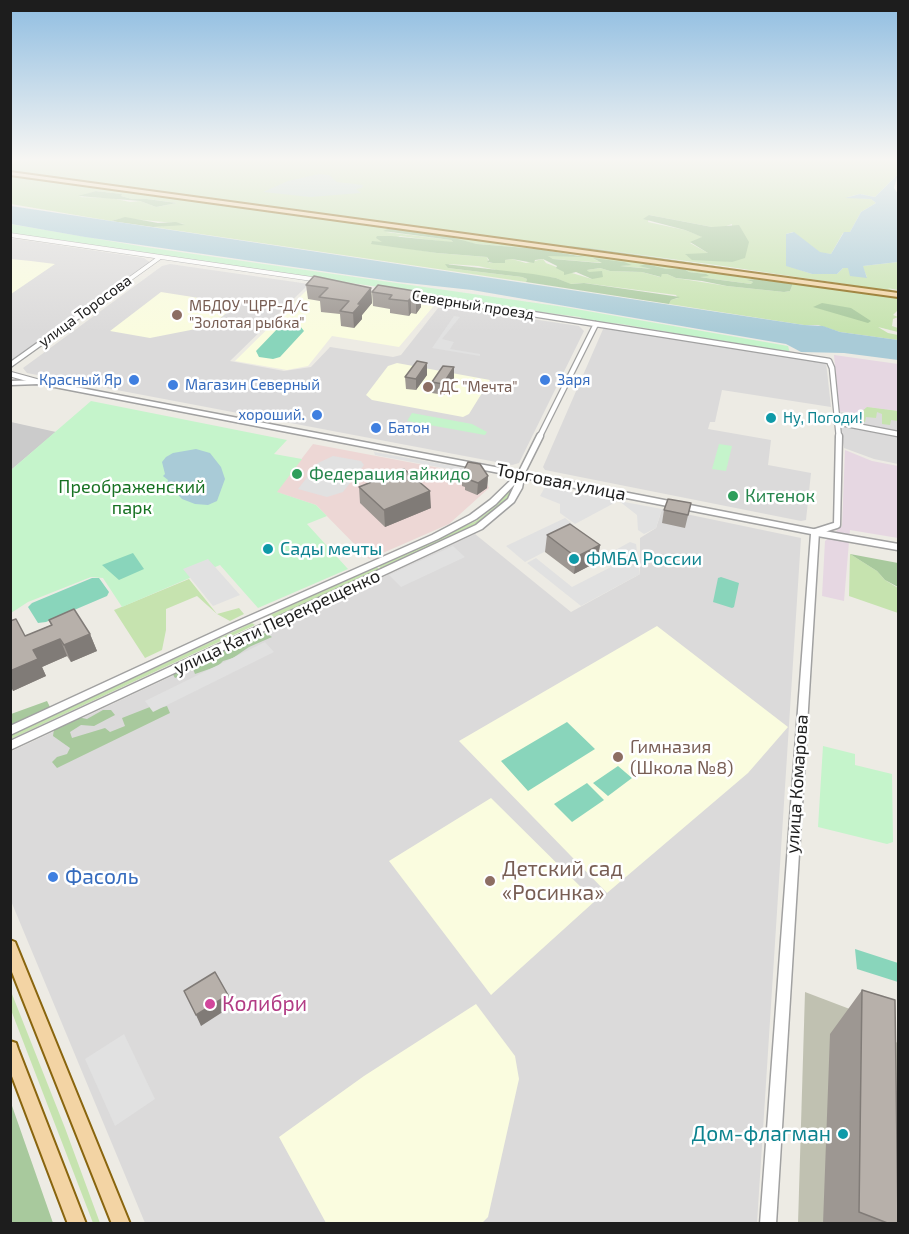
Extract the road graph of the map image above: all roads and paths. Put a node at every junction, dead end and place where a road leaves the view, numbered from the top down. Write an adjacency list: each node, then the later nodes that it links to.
1 (327, 217): 6 (main road)
2 (10, 235): 3 (street)
3 (159, 258): 4 (street); 8 (street, улица Торосова)
4 (325, 281)
5 (408, 294): 7 (street, Северный проезд)
6 (898, 295)
7 (596, 324): 12 (street, Северный проезд); 14 (street, улица Кати Перекрещенко)
8 (10, 365)
9 (10, 374): 11 (street)
10 (10, 382): 11 (street, Торговая улица)
11 (39, 382): 14 (street, Торговая улица)
12 (836, 422): 13 (street); 15 (street)
13 (898, 434)
14 (521, 474): 15 (street, Торговая улица); 17 (street, улица Кати Перекрещенко); 18 (street, улица Кати Перекрещенко)
15 (815, 532): 16 (street, Торговая улица); 23 (street, улица Комарова)
16 (898, 547)
17 (10, 731)
18 (10, 746)
19 (10, 947): 22 (main road)
20 (10, 1049): 21 (main road)
21 (77, 1224)
22 (121, 1224)
23 (768, 1224)

